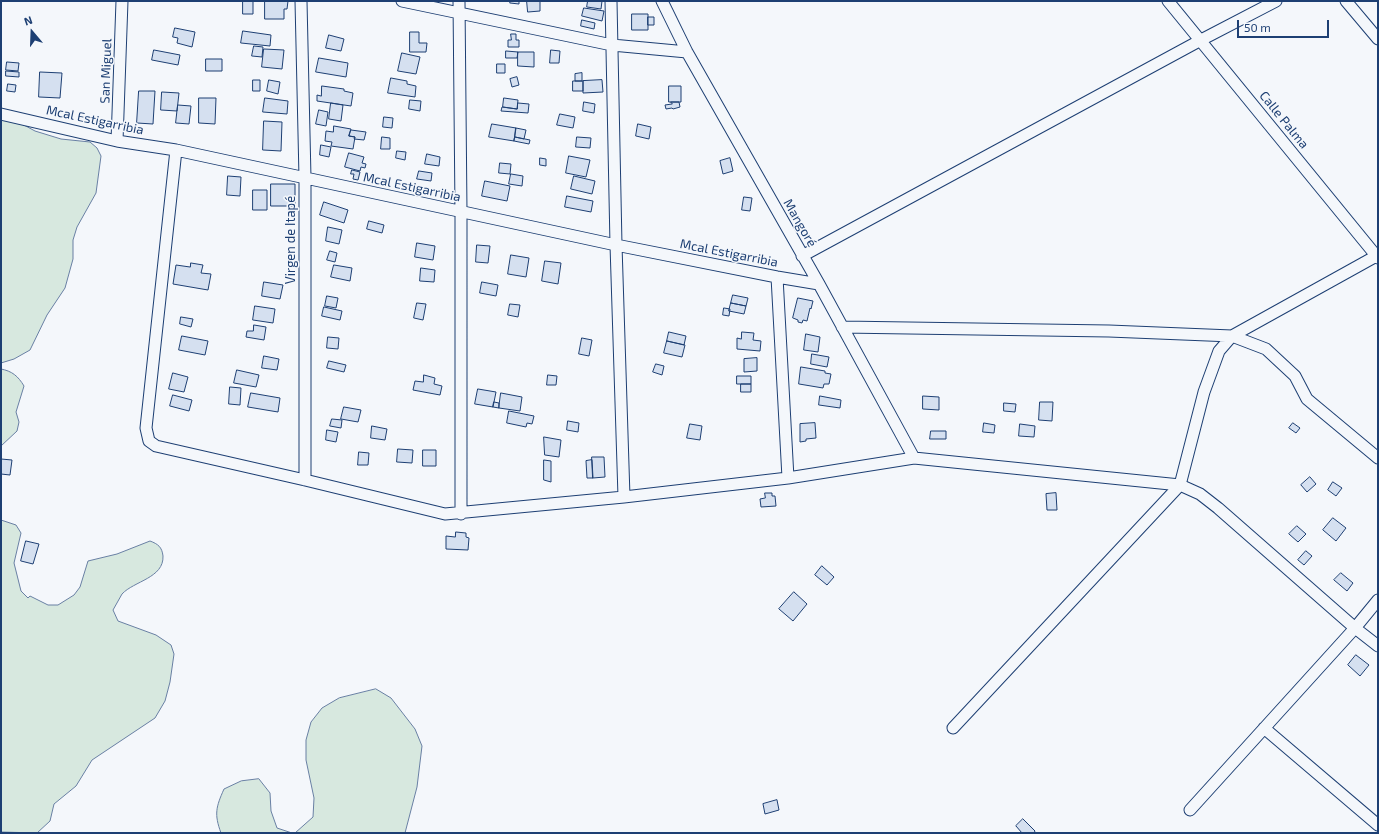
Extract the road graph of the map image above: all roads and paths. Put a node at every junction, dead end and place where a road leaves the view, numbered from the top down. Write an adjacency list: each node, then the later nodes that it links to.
1 (122, 1): 16 (street, San Miguel)
2 (301, 1): 18 (street, Virgen de Itapé)
3 (402, 1): 10 (street)
4 (460, 1): 10 (street)
5 (611, 1): 13 (street)
6 (662, 1): 14 (street, Mangoré)
7 (1168, 1): 12 (street, Calle Palma)
8 (1276, 1): 12 (street)
9 (1346, 1): 11 (street)
10 (460, 12): 13 (street); 19 (street)
11 (1378, 39)
12 (1201, 40): 21 (street); 22 (street, Calle Palma)
13 (612, 45): 14 (street); 20 (street)
14 (687, 52): 21 (street, Mangoré)
15 (1, 114): 16 (street, Mcal Estigarribia)
16 (117, 141): 17 (street, Mcal Estigarribia)
17 (176, 150): 18 (street, Mcal Estigarribia); 30 (street)
18 (305, 178): 19 (street, Mcal Estigarribia); 30 (street, Virgen de Itapé)
19 (461, 212): 20 (street, Mcal Estigarribia); 33 (street)
20 (616, 245): 23 (street, Mcal Estigarribia); 32 (street)
21 (802, 256): 24 (street, Mangoré)
22 (1377, 256): 26 (street)
23 (777, 277): 24 (street, Mcal Estigarribia); 29 (street)
24 (819, 284): 25 (street, Mangoré)
25 (842, 327): 26 (street); 27 (street, Mangoré)
26 (1232, 336): 28 (street); 31 (street)
27 (914, 458): 29 (street); 31 (street)
28 (1378, 458)
29 (788, 478): 32 (street)
30 (305, 480): 33 (street)
31 (1180, 485): 35 (street); 37 (street)
32 (624, 497): 33 (street)
33 (461, 514)
34 (1378, 600): 35 (street)
35 (1355, 628): 36 (street); 38 (street)
36 (1378, 646)
37 (953, 728)
38 (1264, 728): 39 (street); 40 (street)
39 (1190, 810)
40 (1378, 826)

